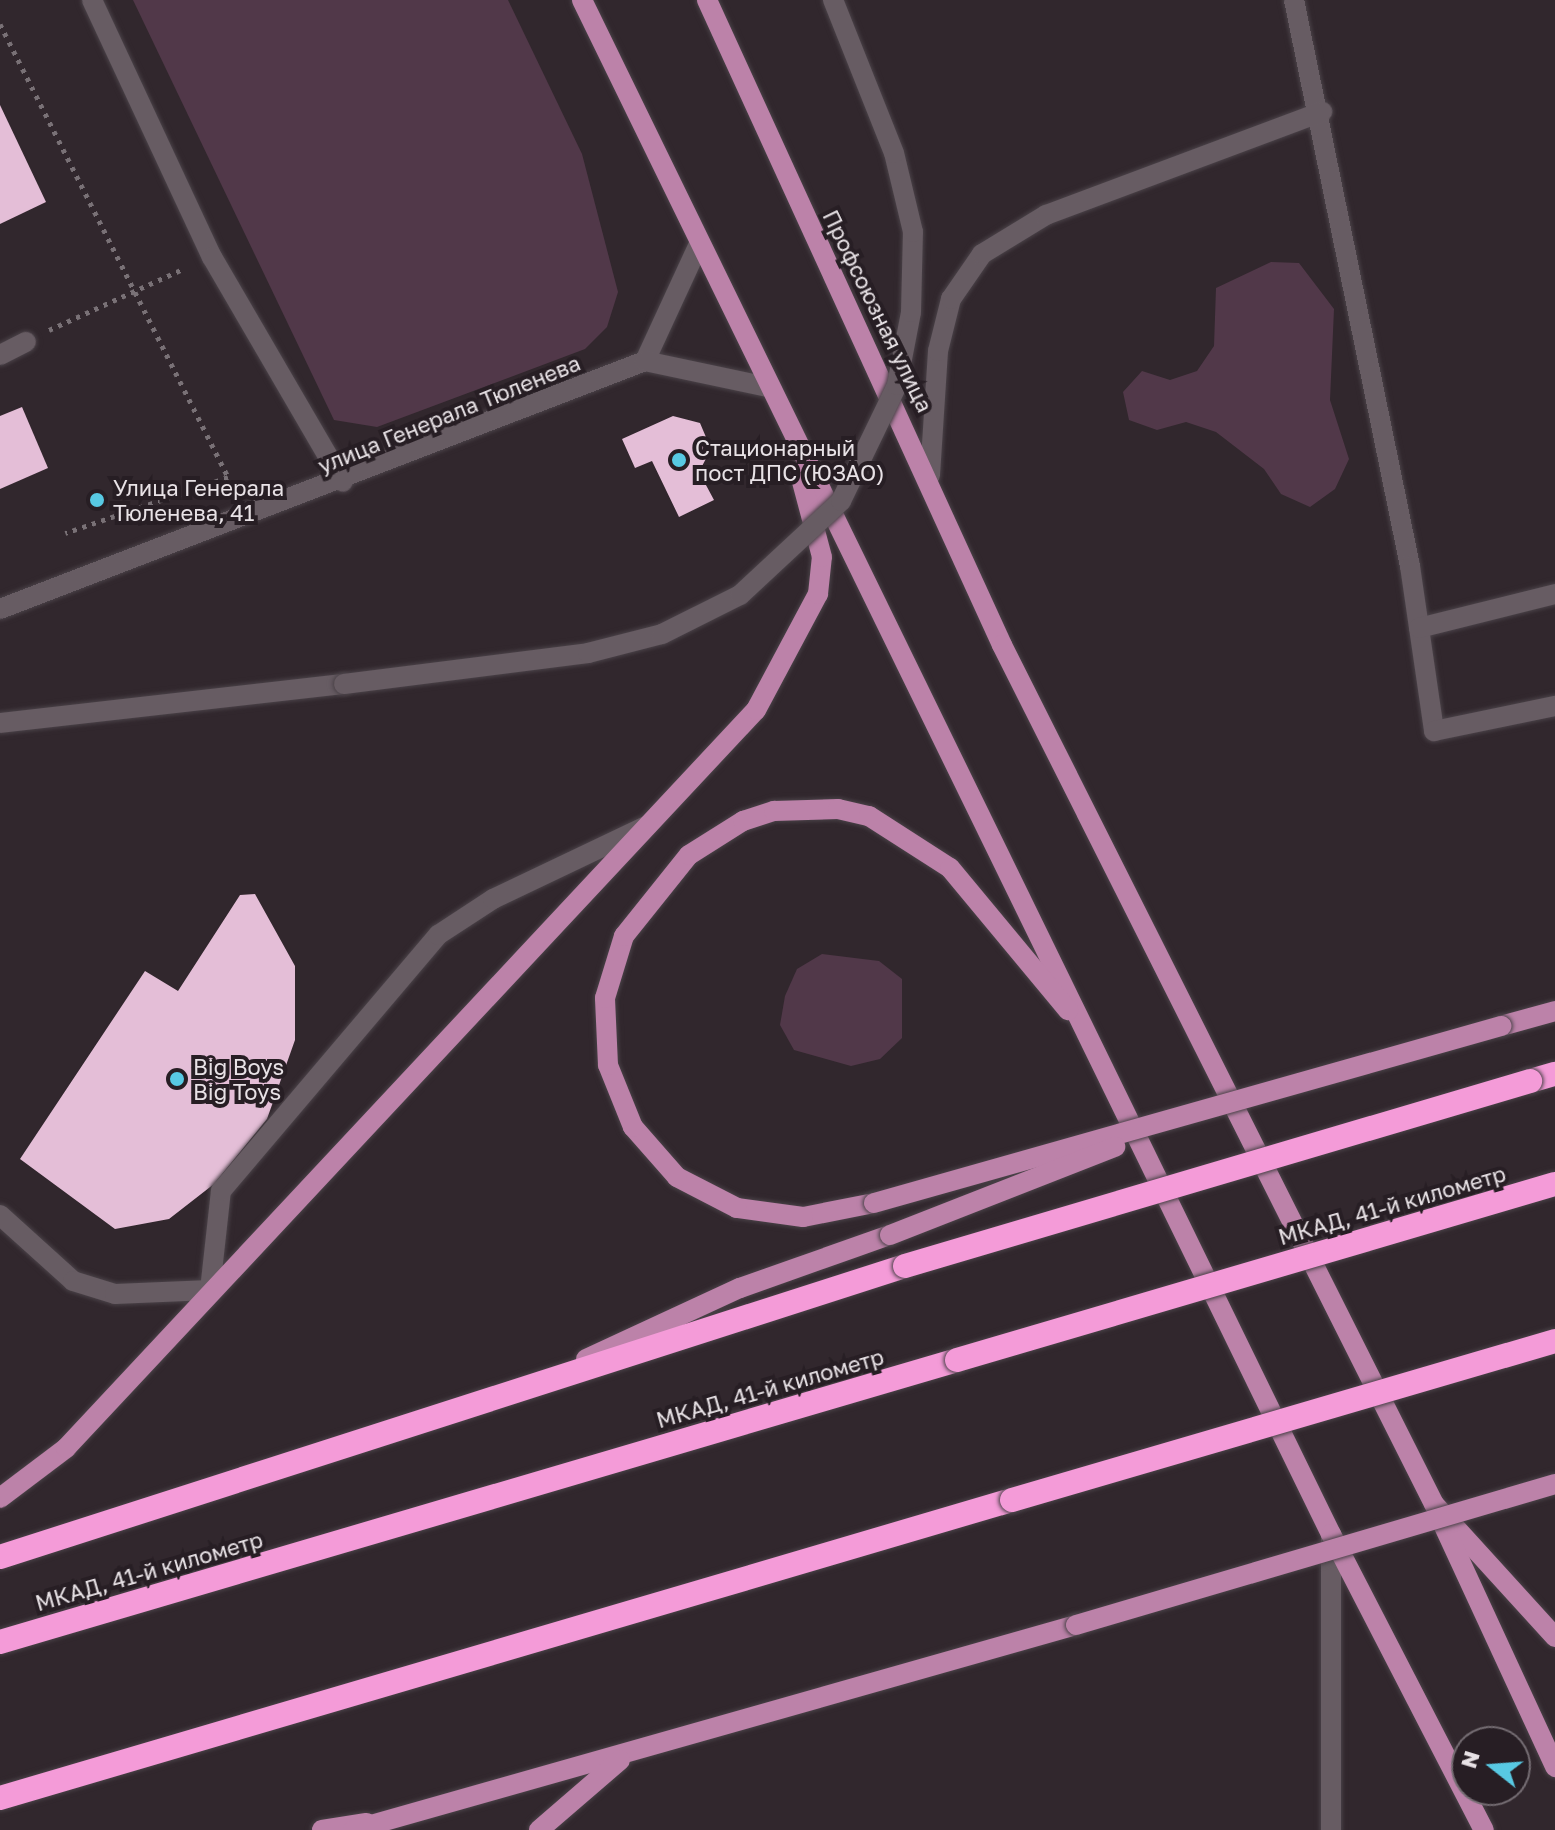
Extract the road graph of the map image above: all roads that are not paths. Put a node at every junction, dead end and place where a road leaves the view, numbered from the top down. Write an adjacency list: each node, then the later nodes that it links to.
1 (92, 0): 14 (street)
2 (582, 0): 7 (main road)
3 (707, 0): 13 (main road, Профсоюзная улица)
4 (833, 0): 19 (street, bridge)
5 (1294, 0): 6 (street)
6 (1322, 112): 13 (street); 17 (street)
7 (699, 244): 10 (street); 11 (main road)
8 (26, 342): 9 (street)
9 (0, 355)
10 (645, 361): 11 (street); 14 (street, улица Генерала Тюленева)
11 (767, 387): 12 (main road)
12 (794, 443): 20 (main road); 22 (main road)
13 (930, 475): 32 (main road, Профсоюзная улица)
14 (343, 482): 16 (street, улица Генерала Тюленева)
15 (1555, 594): 17 (street)
16 (0, 609)
17 (1419, 628): 18 (street)
18 (1555, 706)
19 (0, 723)
20 (658, 820): 27 (main road); 27 (street)
21 (1555, 1011): 24 (main road, bridge)
22 (1088, 1035): 24 (main road, bridge); 33 (main road)
23 (1555, 1074): 29 (highway, bridge)
24 (1175, 1123): 29 (main road, bridge)
25 (1555, 1184): 36 (highway, МКАД, 41-й километр, bridge)
26 (0, 1215): 27 (street)
27 (210, 1290): 31 (main road)
28 (1555, 1341): 39 (highway, bridge)
29 (542, 1380): 34 (highway)
30 (1555, 1484): 37 (main road, bridge)
31 (0, 1498)
32 (1434, 1504): 35 (main road); 38 (main road)
33 (1331, 1534): 44 (street); 45 (main road)
34 (0, 1557)
35 (1555, 1637)
36 (0, 1642)
37 (631, 1752): 40 (main road); 43 (main road)
38 (1555, 1767)
39 (0, 1798)
40 (393, 1818): 41 (main road); 42 (main road)
41 (322, 1830)
42 (353, 1830)
43 (539, 1830)
44 (1331, 1830)
45 (1484, 1830)

